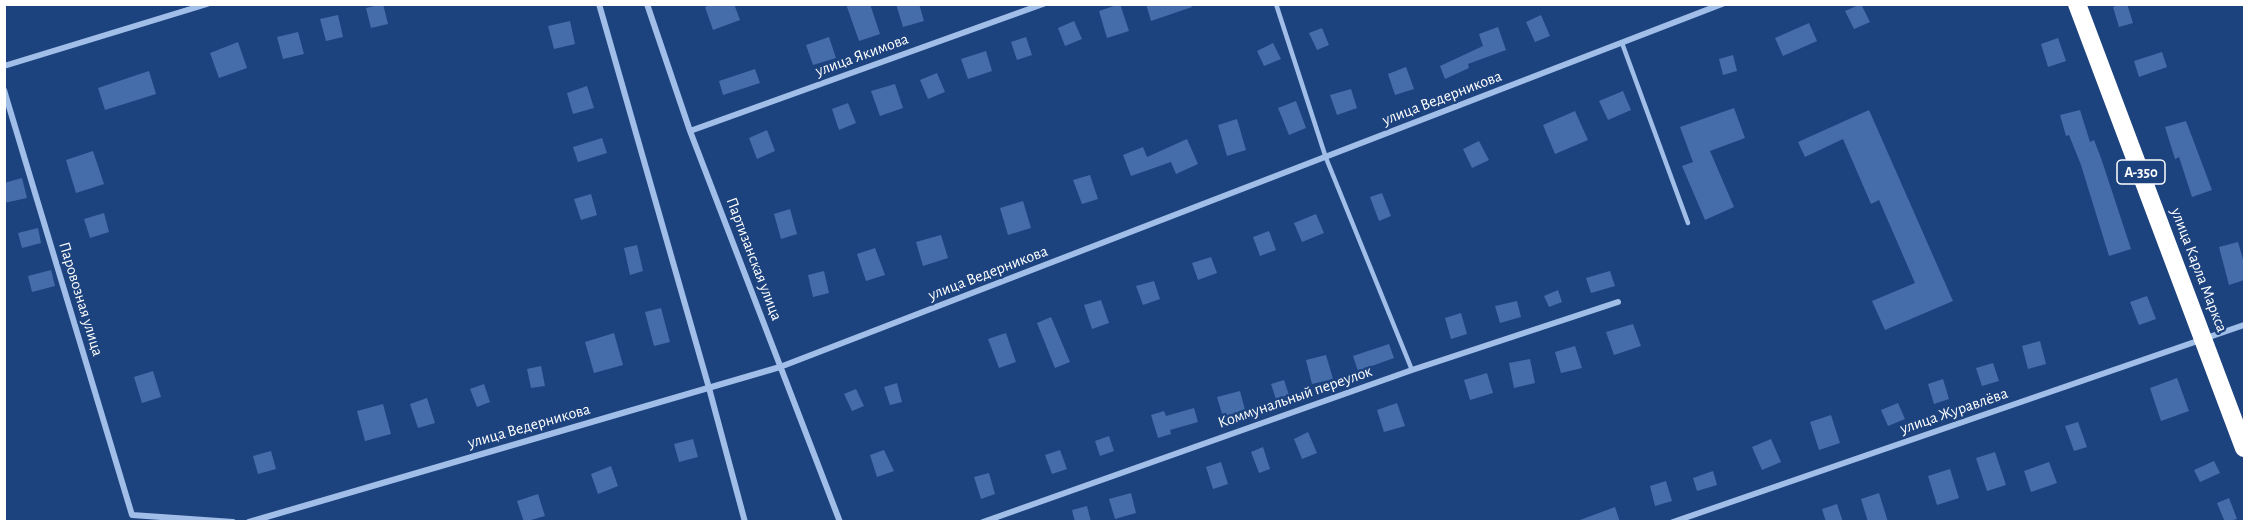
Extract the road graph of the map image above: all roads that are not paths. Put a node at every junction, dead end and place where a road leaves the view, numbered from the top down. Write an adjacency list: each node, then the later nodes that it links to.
1 (207, 4): 9 (street)
2 (599, 4): 19 (street)
3 (647, 4): 11 (street, Партизанская улица)
4 (1043, 4): 11 (street, улица Якимова)
5 (1276, 4): 12 (lane)
6 (1722, 4): 8 (street, улица Ведерникова)
7 (2077, 4): 16 (highway, улица Карла Маркса / А-350)
8 (1622, 43): 12 (street, улица Ведерникова); 13 (lane)
9 (4, 66)
10 (4, 90): 21 (street, Паровозная улица)
11 (690, 130): 17 (street, Партизанская улица)
12 (1326, 158): 17 (street, улица Ведерникова); 18 (lane)
13 (1688, 223)
14 (1618, 302): 18 (street, Коммунальный переулок)
15 (2244, 325): 16 (street, улица Журавлёва)
16 (2204, 340): 20 (highway, улица Карла Маркса / А-350); 29 (street, улица Журавлёва)
17 (780, 367): 19 (street, улица Ведерникова); 27 (street, Партизанская улица)
18 (1412, 370): 28 (street, Коммунальный переулок)
19 (709, 388): 22 (street, улица Ведерникова); 26 (street)
20 (2244, 448)
21 (132, 515): 23 (lane); 24 (street)
22 (266, 519): 25 (street, улица Ведерникова)
23 (127, 522)
24 (233, 522)
25 (249, 522)
26 (745, 522)
27 (840, 522)
28 (983, 522)
29 (1673, 522)

